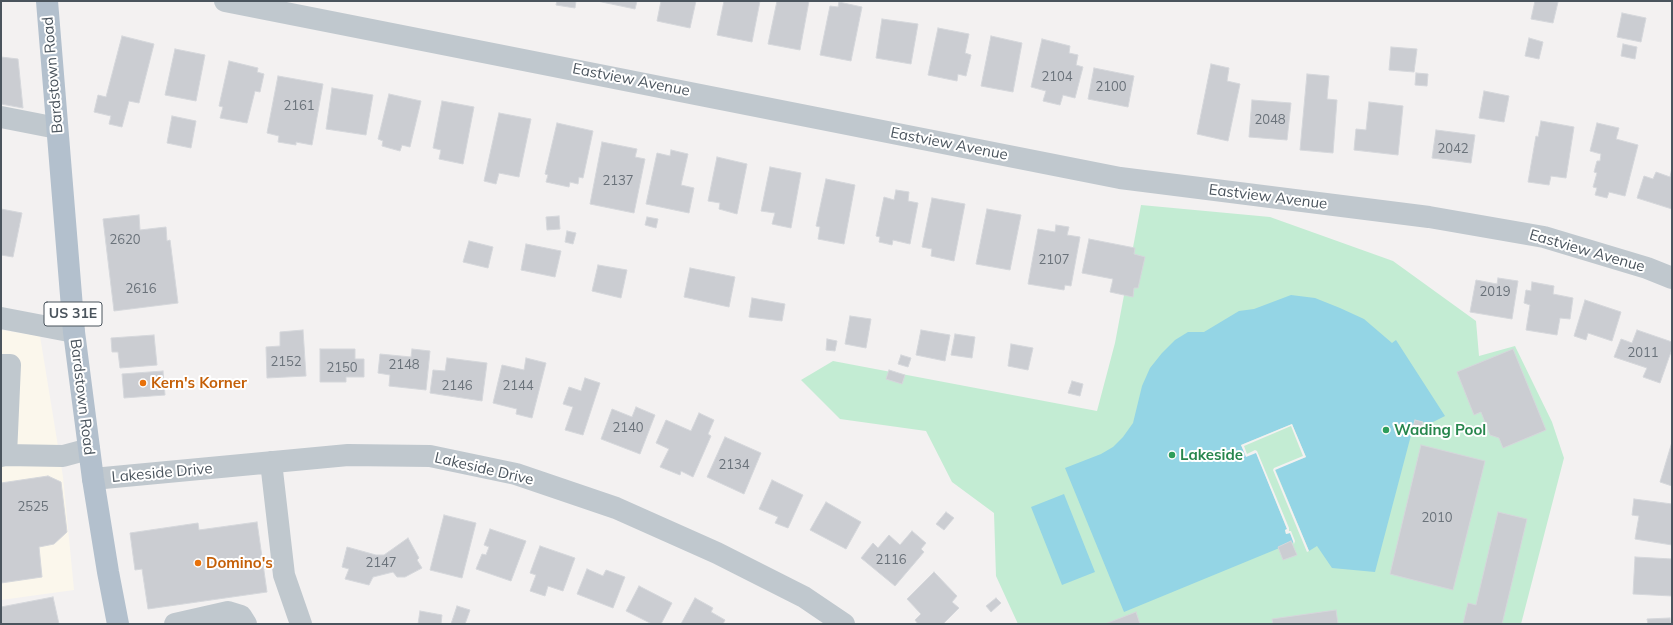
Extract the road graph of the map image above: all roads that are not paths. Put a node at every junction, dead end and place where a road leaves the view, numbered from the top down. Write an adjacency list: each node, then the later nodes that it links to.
1 (46, 1): 4 (main road, Bardstown Road / US 31E)
2 (225, 1): 5 (street, Eastview Avenue)
3 (1, 117): 4 (street)
4 (57, 128): 7 (main road, Bardstown Road / US 31E)
5 (1672, 278)
6 (1, 318): 7 (street)
7 (74, 332): 9 (main road, Bardstown Road / US 31E)
8 (1, 365): 10 (street)
9 (89, 449): 10 (street); 12 (main road, Bardstown Road / US 31E)
10 (4, 455)
11 (271, 462): 12 (street, Lakeside Drive); 16 (street); 17 (street, Lakeside Drive)
12 (93, 479): 13 (main road, Bardstown Road / US 31E)
13 (118, 624)
14 (175, 624): 15 (street)
15 (246, 624)
16 (301, 624)
17 (844, 624)

